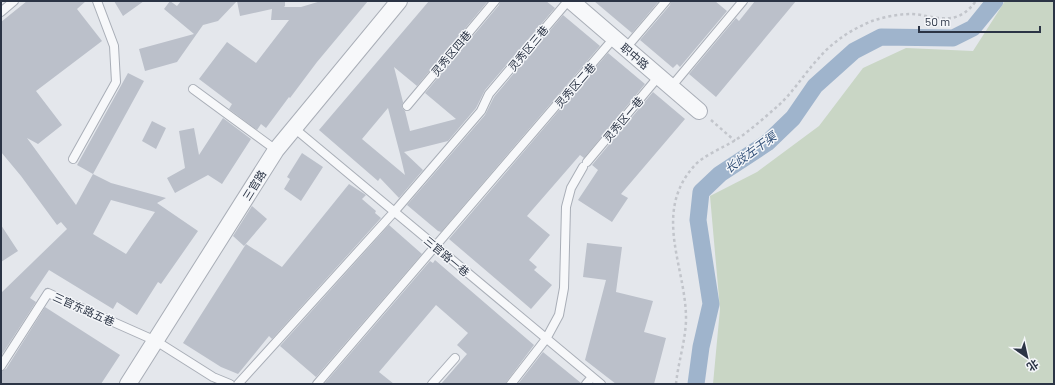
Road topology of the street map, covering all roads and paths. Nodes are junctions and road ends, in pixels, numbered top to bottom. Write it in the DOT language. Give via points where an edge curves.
graph roads {
  1 [pos="14,1"];
  2 [pos="97,1"];
  3 [pos="399,1"];
  4 [pos="495,1"];
  5 [pos="569,1"];
  6 [pos="666,1"];
  7 [pos="743,1"];
  8 [pos="976,1"];
  9 [pos="1,12"];
  10 [pos="620,43"];
  11 [pos="659,76"];
  12 [pos="671,87"];
  13 [pos="193,89"];
  14 [pos="407,106"];
  15 [pos="699,111"];
  16 [pos="294,128"];
  17 [pos="735,141"];
  18 [pos="276,150"];
  19 [pos="73,159"];
  20 [pos="394,212"];
  21 [pos="436,247"];
  22 [pos="546,339"];
  23 [pos="156,341"];
  24 [pos="455,358"];
  25 [pos="1,366"];
  26 [pos="592,376"];
  27 [pos="128,384"];
  28 [pos="230,384"];
  29 [pos="238,384"];
  30 [pos="317,384"];
  31 [pos="432,384"];
  32 [pos="511,384"];
  33 [pos="586,384"];
  34 [pos="601,384"];
  35 [pos="676,384"];
  1 -- 9 [label="lane"];
  2 -- 19 [label="lane" via="114,46 116,82"];
  3 -- 16 [label="street, 三官路"];
  4 -- 14 [label="lane, 灵秀区四巷"];
  5 -- 10 [label="street, 职中路"];
  5 -- 20 [label="lane, 灵秀区三巷" via="489,94 481,111"];
  6 -- 10 [label="lane, 灵秀区二巷"];
  7 -- 12 [label="lane"];
  8 -- 17 [label="path" via="970,9 959,16 945,20 905,14 872,21 853,30 818,58 779,105"];
  10 -- 11 [label="street, 职中路"];
  10 -- 21 [label="lane, 灵秀区二巷" via="535,131"];
  11 -- 12 [label="street, 职中路"];
  11 -- 22 [label="lane, 灵秀区一巷" via="585,165 571,188 566,207 564,288 559,315"];
  12 -- 15 [label="street, 职中路"];
  13 -- 18 [label="lane"];
  15 -- 17 [label="path"];
  16 -- 18 [label="street, 三官路"];
  16 -- 20 [label="lane, 三官路一巷"];
  17 -- 35 [label="path" via="696,163 682,184 674,208 674,247 686,322"];
  18 -- 23 [label="street, 三官路"];
  20 -- 21 [label="lane, 三官路一巷"];
  20 -- 29 [label="lane, 灵秀区三巷"];
  21 -- 22 [label="lane, 三官路一巷"];
  21 -- 30 [label="lane, 灵秀区二巷"];
  22 -- 26 [label="lane, 三官路一巷"];
  22 -- 32 [label="lane, 灵秀区一巷"];
  23 -- 25 [label="lane, 三官东路五巷" via="48,293"];
  23 -- 27 [label="street, 三官路"];
  23 -- 28 [label="lane" via="213,377"];
  24 -- 31 [label="lane"];
  26 -- 33 [label="lane"];
  26 -- 34 [label="lane, 三官路一巷"];
}
